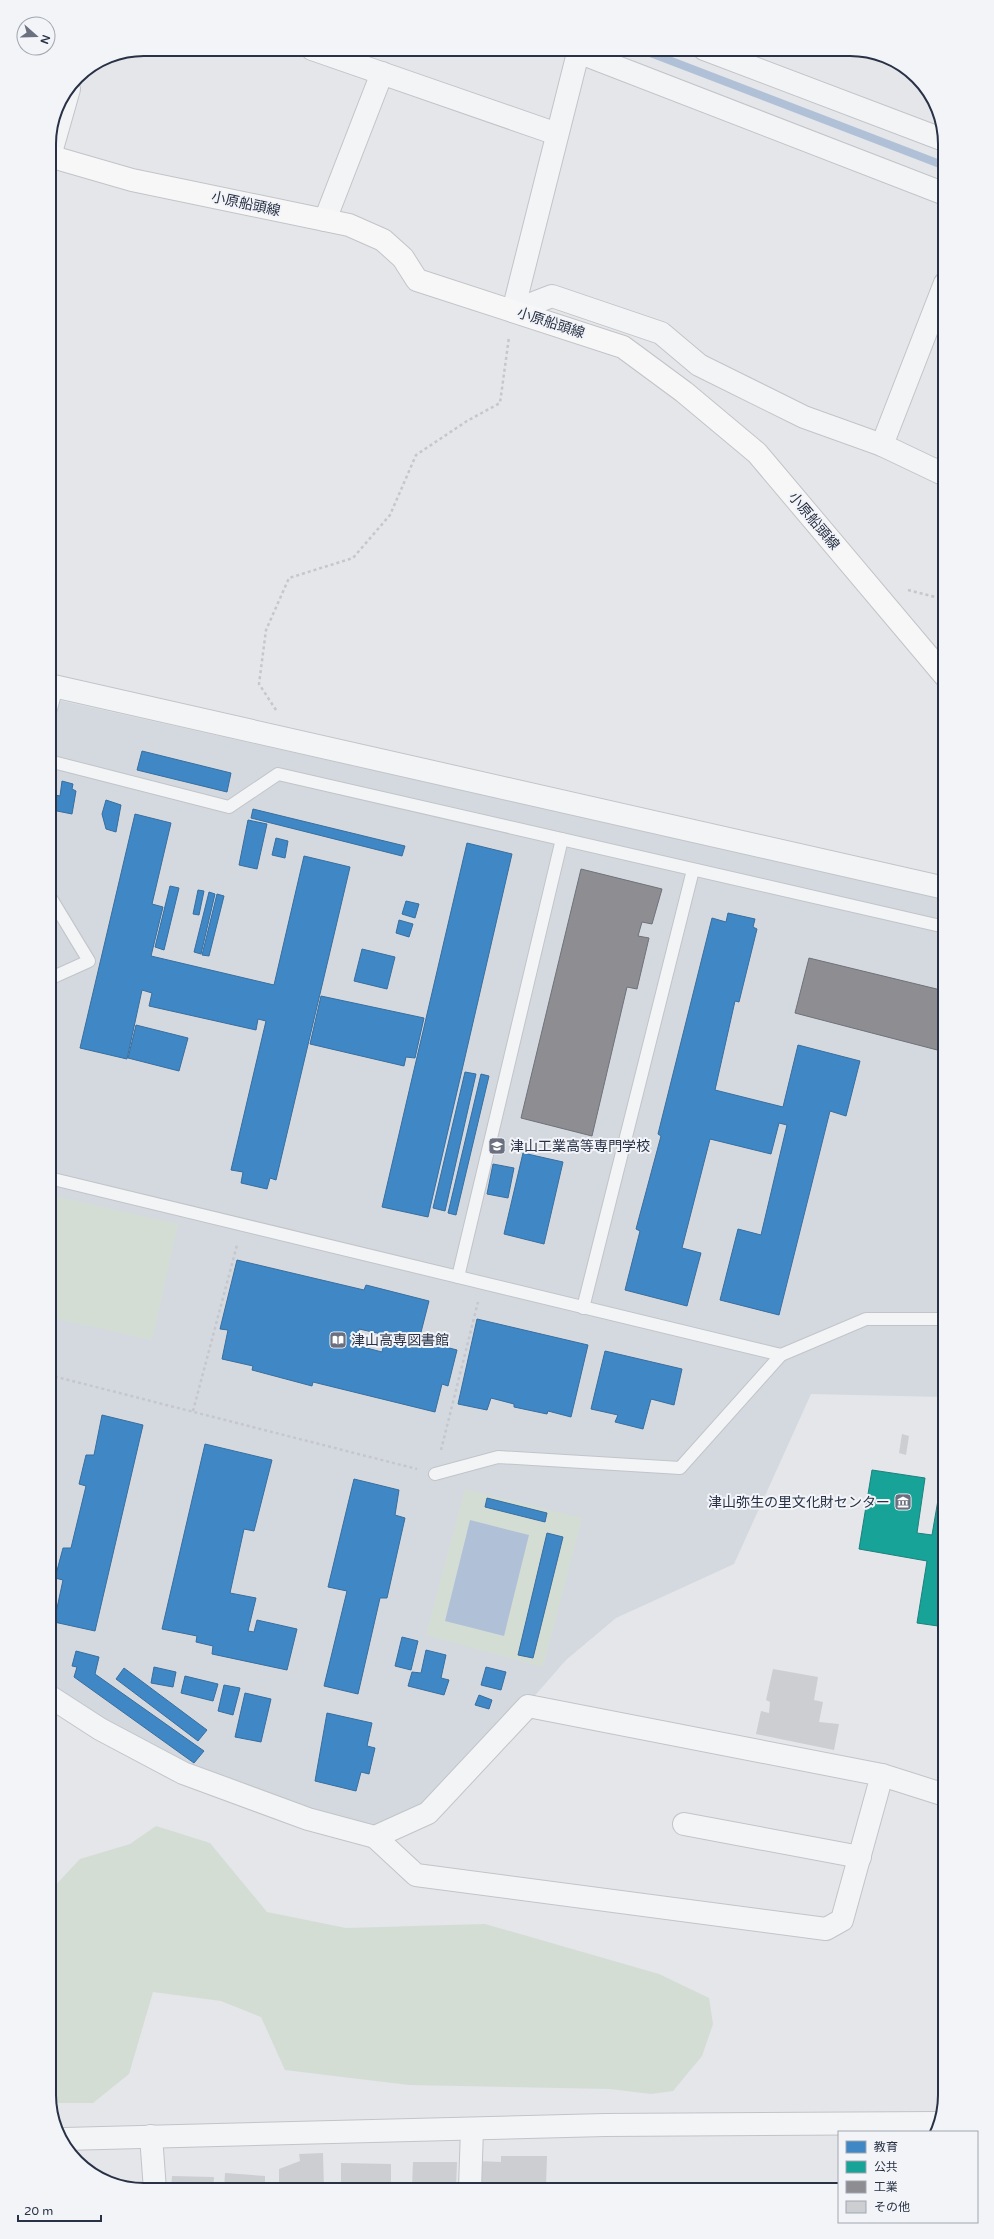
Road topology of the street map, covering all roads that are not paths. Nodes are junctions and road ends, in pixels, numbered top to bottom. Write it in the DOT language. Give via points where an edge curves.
graph roads {
  1 [pos="332,56"];
  2 [pos="577,56"];
  3 [pos="591,56"];
  4 [pos="722,56"];
  5 [pos="382,74"];
  6 [pos="557,134"];
  7 [pos="938,138"];
  8 [pos="56,158"];
  9 [pos="938,191"];
  10 [pos="325,220"];
  11 [pos="938,301"];
  12 [pos="513,311"];
  13 [pos="882,445"];
  14 [pos="938,472"];
  15 [pos="938,668"];
  16 [pos="56,687"];
  17 [pos="56,763"];
  18 [pos="562,839"];
  19 [pos="693,870"];
  20 [pos="938,886"];
  21 [pos="56,907"];
  22 [pos="938,925"];
  23 [pos="56,976"];
  24 [pos="56,1180"];
  25 [pos="458,1277"];
  26 [pos="583,1308"];
  27 [pos="938,1319"];
  28 [pos="781,1355"];
  29 [pos="435,1474"];
  30 [pos="56,1701"];
  31 [pos="882,1775"];
  32 [pos="938,1793"];
  33 [pos="684,1824"];
  34 [pos="375,1837"];
  35 [pos="860,1857"];
  36 [pos="933,2123"];
  37 [pos="472,2130"];
  38 [pos="151,2136"];
  39 [pos="68,2139"];
  40 [pos="154,2183"];
  41 [pos="470,2183"];
  1 -- 5 [label="street"];
  2 -- 6 [label="street"];
  3 -- 9 [label="street"];
  4 -- 7 [label="street"];
  5 -- 6 [label="street"];
  5 -- 10 [label="street"];
  6 -- 12 [label="street"];
  8 -- 10 [label="main road, 小原船頭線" via="132,180"];
  10 -- 12 [label="main road, 小原船頭線" via="349,225 383,240 403,258 418,280"];
  11 -- 13 [label="street"];
  12 -- 13 [label="street" via="552,296 661,333 699,365 804,417"];
  12 -- 15 [label="main road, 小原船頭線" via="623,347 684,392 758,453"];
  13 -- 14 [label="street"];
  16 -- 20 [label="street"];
  17 -- 18 [label="lane" via="229,807 278,774"];
  18 -- 19 [label="lane"];
  18 -- 25 [label="lane"];
  19 -- 22 [label="lane"];
  19 -- 26 [label="lane"];
  21 -- 23 [label="lane" via="88,961"];
  24 -- 25 [label="lane"];
  25 -- 26 [label="lane"];
  26 -- 28 [label="lane"];
  27 -- 28 [label="lane" via="866,1319"];
  28 -- 29 [label="lane" via="680,1468 498,1457"];
  30 -- 34 [label="street" via="100,1729 183,1773 308,1819"];
  31 -- 32 [label="street"];
  31 -- 34 [label="street" via="528,1706 428,1813"];
  31 -- 35 [label="street"];
  33 -- 35 [label="street"];
  34 -- 35 [label="street" via="416,1875 826,1929 842,1920"];
  36 -- 37 [label="street" via="605,2125"];
  37 -- 38 [label="street"];
  37 -- 41 [label="street"];
  38 -- 39 [label="street"];
  38 -- 40 [label="street"];
}
